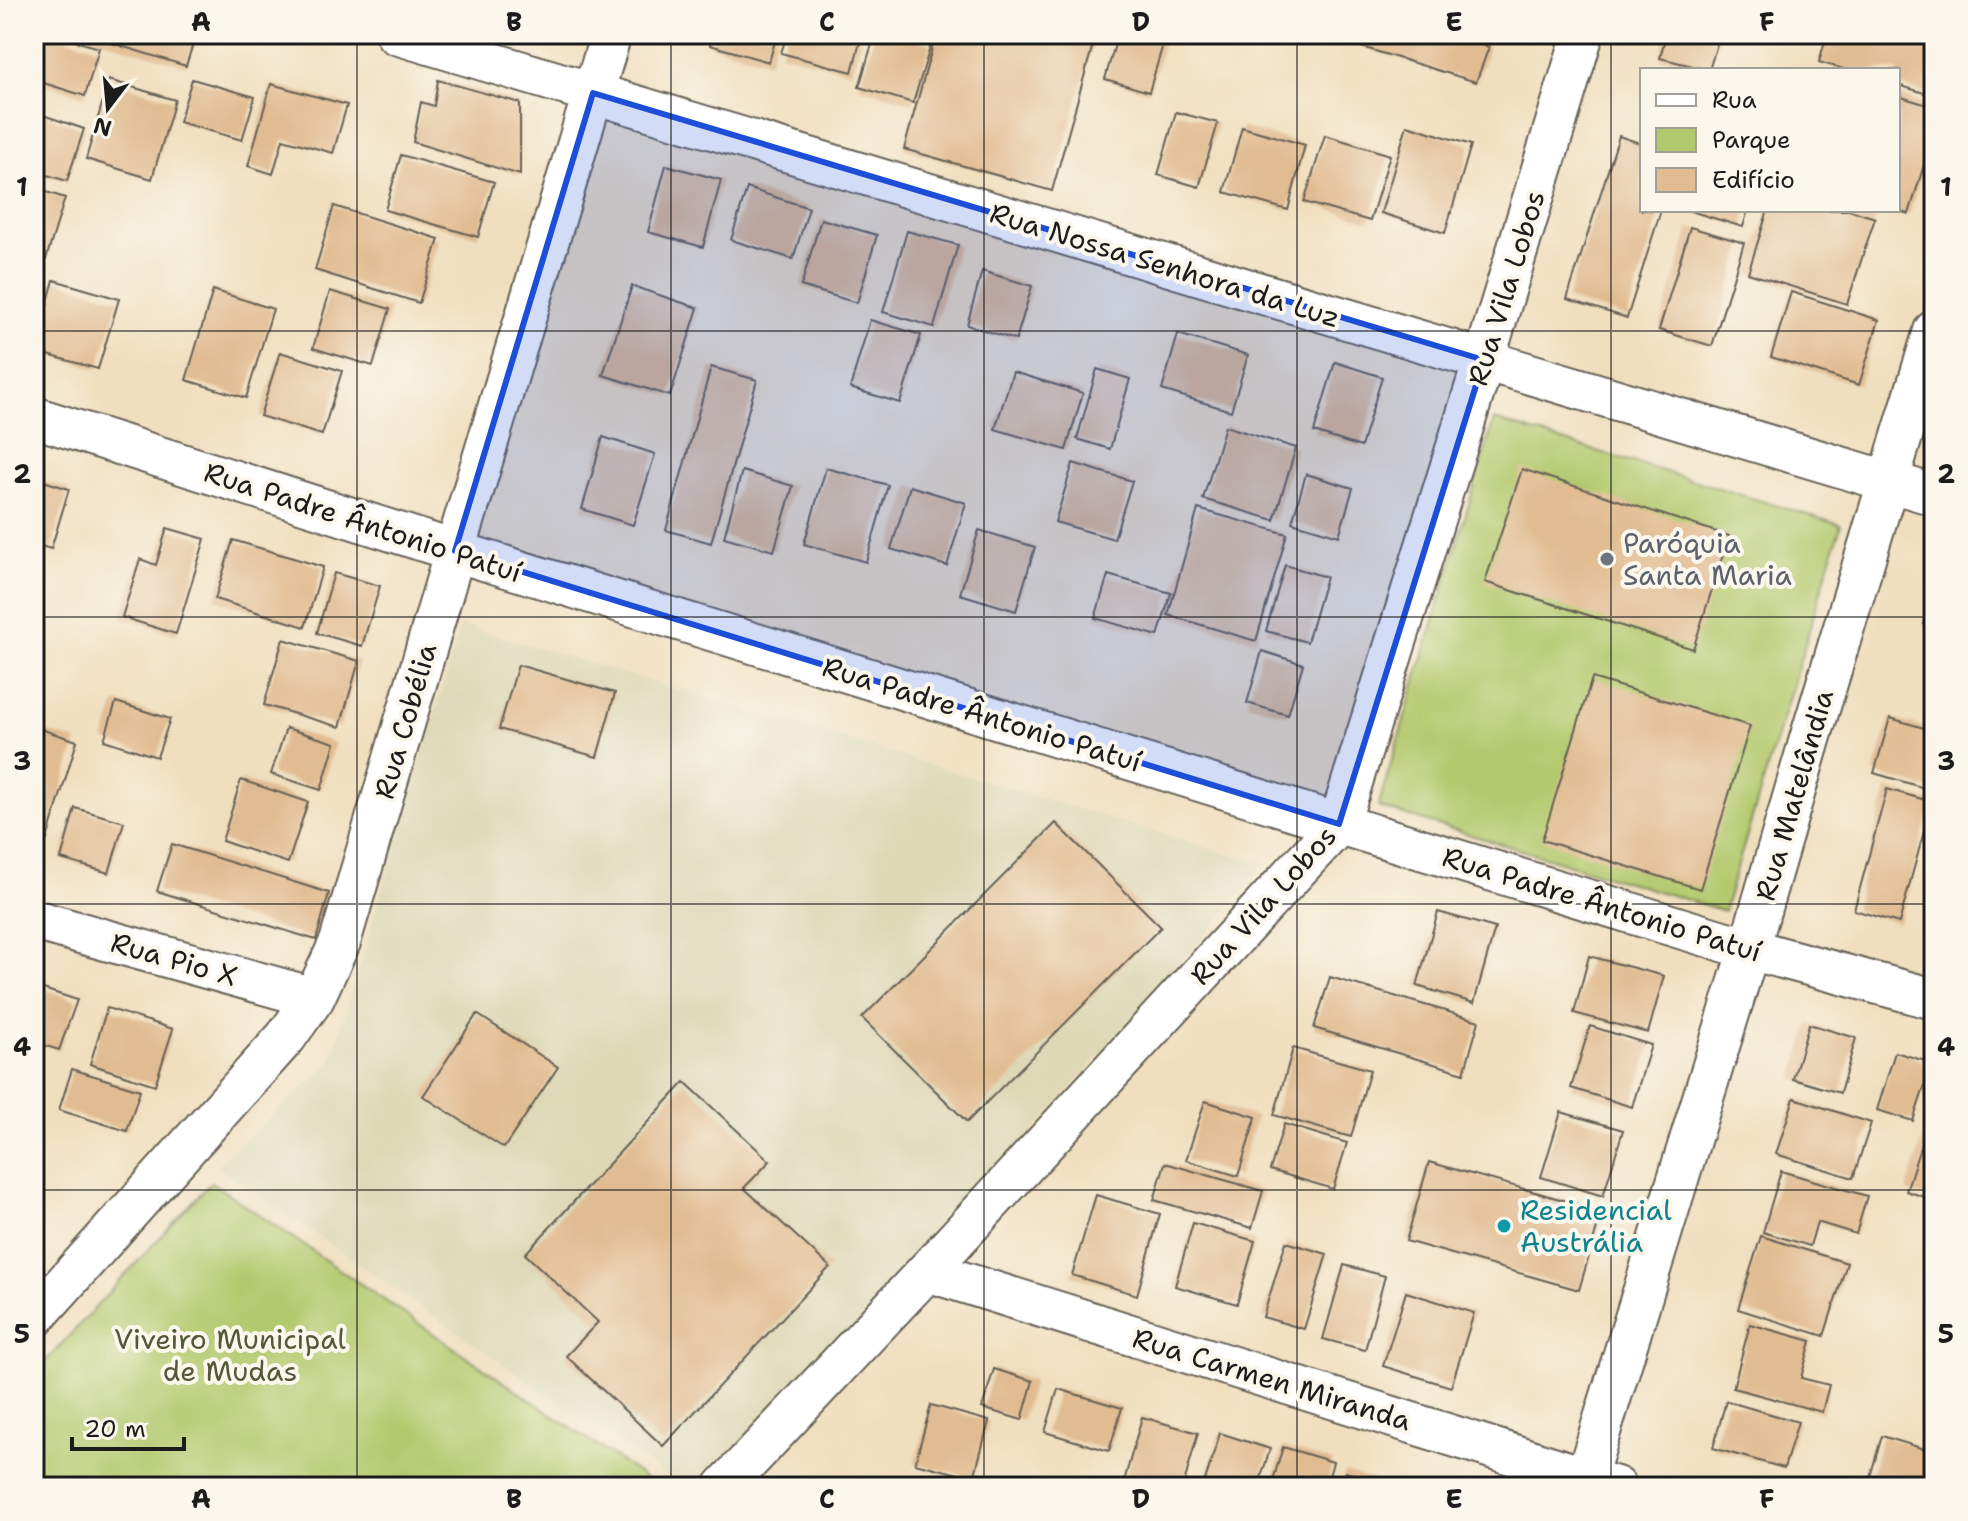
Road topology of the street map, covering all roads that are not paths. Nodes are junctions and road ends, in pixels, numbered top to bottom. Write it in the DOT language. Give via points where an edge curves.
graph roads {
  1 [pos="396,34"];
  2 [pos="611,34"];
  3 [pos="1583,34"];
  4 [pos="593,93"];
  5 [pos="1934,331"];
  6 [pos="1484,360"];
  7 [pos="34,417"];
  8 [pos="1888,481"];
  9 [pos="1934,495"];
  10 [pos="455,551"];
  11 [pos="1339,824"];
  12 [pos="34,920"];
  13 [pos="1749,949"];
  14 [pos="314,998"];
  15 [pos="1934,999"];
  16 [pos="927,1271"];
  17 [pos="34,1318"];
  18 [pos="1595,1484"];
  19 [pos="724,1487"];
  1 -- 4 [label="street, Rua Nossa Senhora da Luz"];
  2 -- 4 [label="street, Rua Cobélia"];
  3 -- 6 [label="street, Rua Vila Lobos"];
  4 -- 6 [label="street, Rua Nossa Senhora da Luz"];
  4 -- 10 [label="street, Rua Cobélia"];
  5 -- 8 [label="street, Rua Matelândia"];
  6 -- 8 [label="street, Rua Nossa Senhora da Luz"];
  6 -- 11 [label="street, Rua Vila Lobos"];
  7 -- 10 [label="street, Rua Padre Ântonio Patuí"];
  8 -- 9 [label="street, Rua Nossa Senhora da Luz"];
  8 -- 13 [label="street, Rua Matelândia"];
  10 -- 11 [label="street, Rua Padre Ântonio Patuí"];
  10 -- 14 [label="street, Rua Cobélia" via="340,942"];
  11 -- 13 [label="street, Rua Padre Ântonio Patuí"];
  11 -- 16 [label="street, Rua Vila Lobos"];
  12 -- 14 [label="street, Rua Pio X"];
  13 -- 15 [label="street, Rua Padre Ântonio Patuí"];
  13 -- 18 [label="street, Rua Matelândia"];
  14 -- 17 [label="street, Rua Cobélia" via="286,1037"];
  16 -- 18 [label="street, Rua Carmen Miranda"];
  16 -- 19 [label="street, Rua Vila Lobos"];
}
